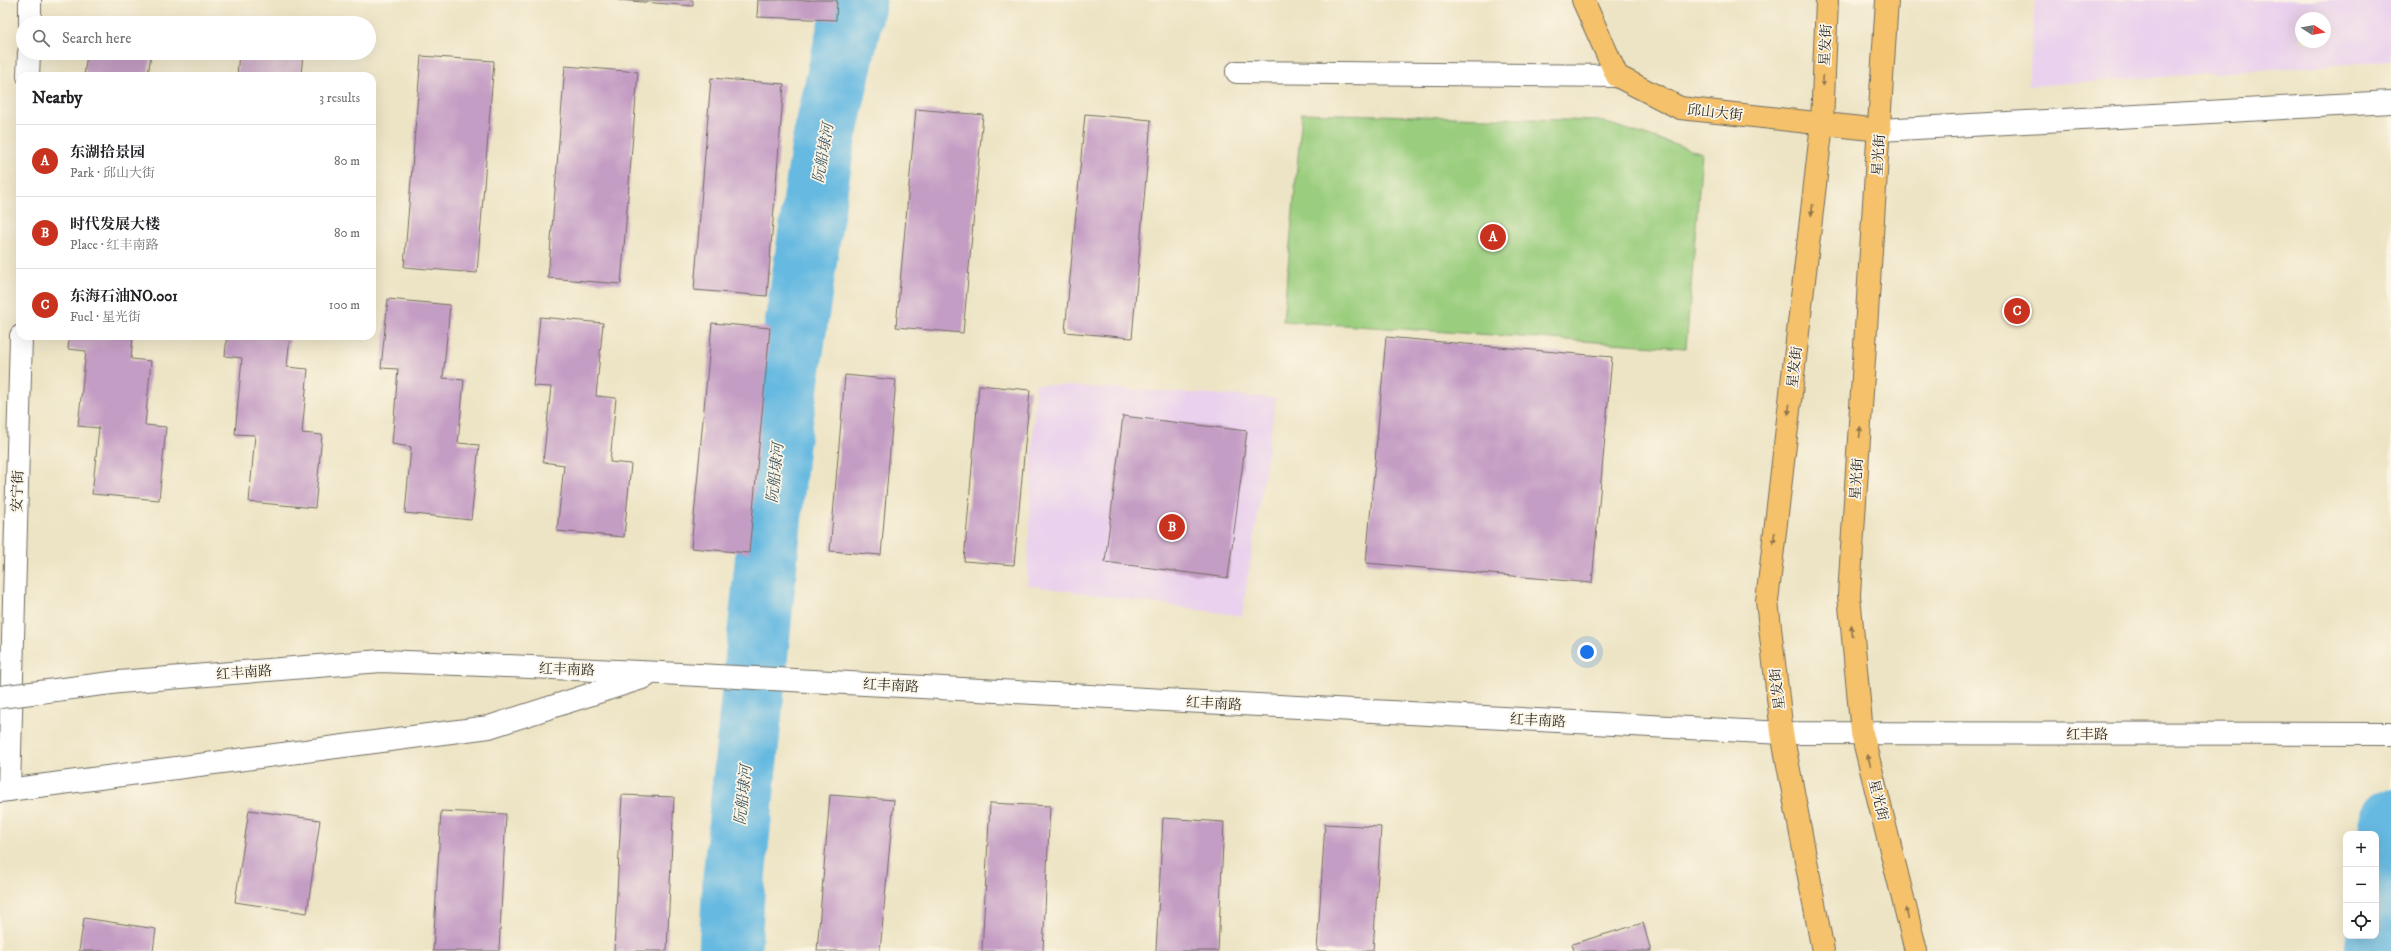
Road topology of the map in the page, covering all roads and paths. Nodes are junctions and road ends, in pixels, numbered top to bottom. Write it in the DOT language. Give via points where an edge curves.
graph roads {
  1 [pos="30,0"];
  2 [pos="1583,0"];
  3 [pos="1828,0"];
  4 [pos="1887,0"];
  5 [pos="30,16"];
  6 [pos="29,60"];
  7 [pos="28,72"];
  8 [pos="1237,72"];
  9 [pos="1617,76"];
  10 [pos="2391,102"];
  11 [pos="1822,124"];
  12 [pos="1880,130"];
  13 [pos="22,340"];
  14 [pos="6,663"];
  15 [pos="660,673"];
  16 [pos="0,697"];
  17 [pos="1782,733"];
  18 [pos="1862,733"];
  19 [pos="2391,734"];
  20 [pos="5,791"];
  21 [pos="1823,951"];
  22 [pos="1916,951"];
  1 -- 5 [label="street"];
  2 -- 9 [label="main road"];
  3 -- 11 [label="main road, 星发街, one-way"];
  4 -- 12 [label="main road, 星光街"];
  6 -- 7 [label="street"];
  8 -- 9 [label="street"];
  9 -- 11 [label="main road, 邱山大街" via="1680,108"];
  10 -- 12 [label="street"];
  11 -- 12 [label="main road, 邱山大街"];
  11 -- 17 [label="main road, 星发街, one-way" via="1767,601"];
  18 -- 12 [label="main road, 星光街, one-way" via="1849,594"];
  13 -- 14 [label="street, 安宁街"];
  14 -- 20 [label="street, 安宁街"];
  15 -- 16 [label="street, 红丰南路, bridge" via="381,661 119,682"];
  15 -- 17 [label="street, 红丰南路"];
  15 -- 20 [label="street" via="489,727"];
  17 -- 18 [label="street, 红丰路"];
  17 -- 21 [label="main road"];
  18 -- 19 [label="street, 红丰路"];
  22 -- 18 [label="main road, 星光街, one-way"];
}
